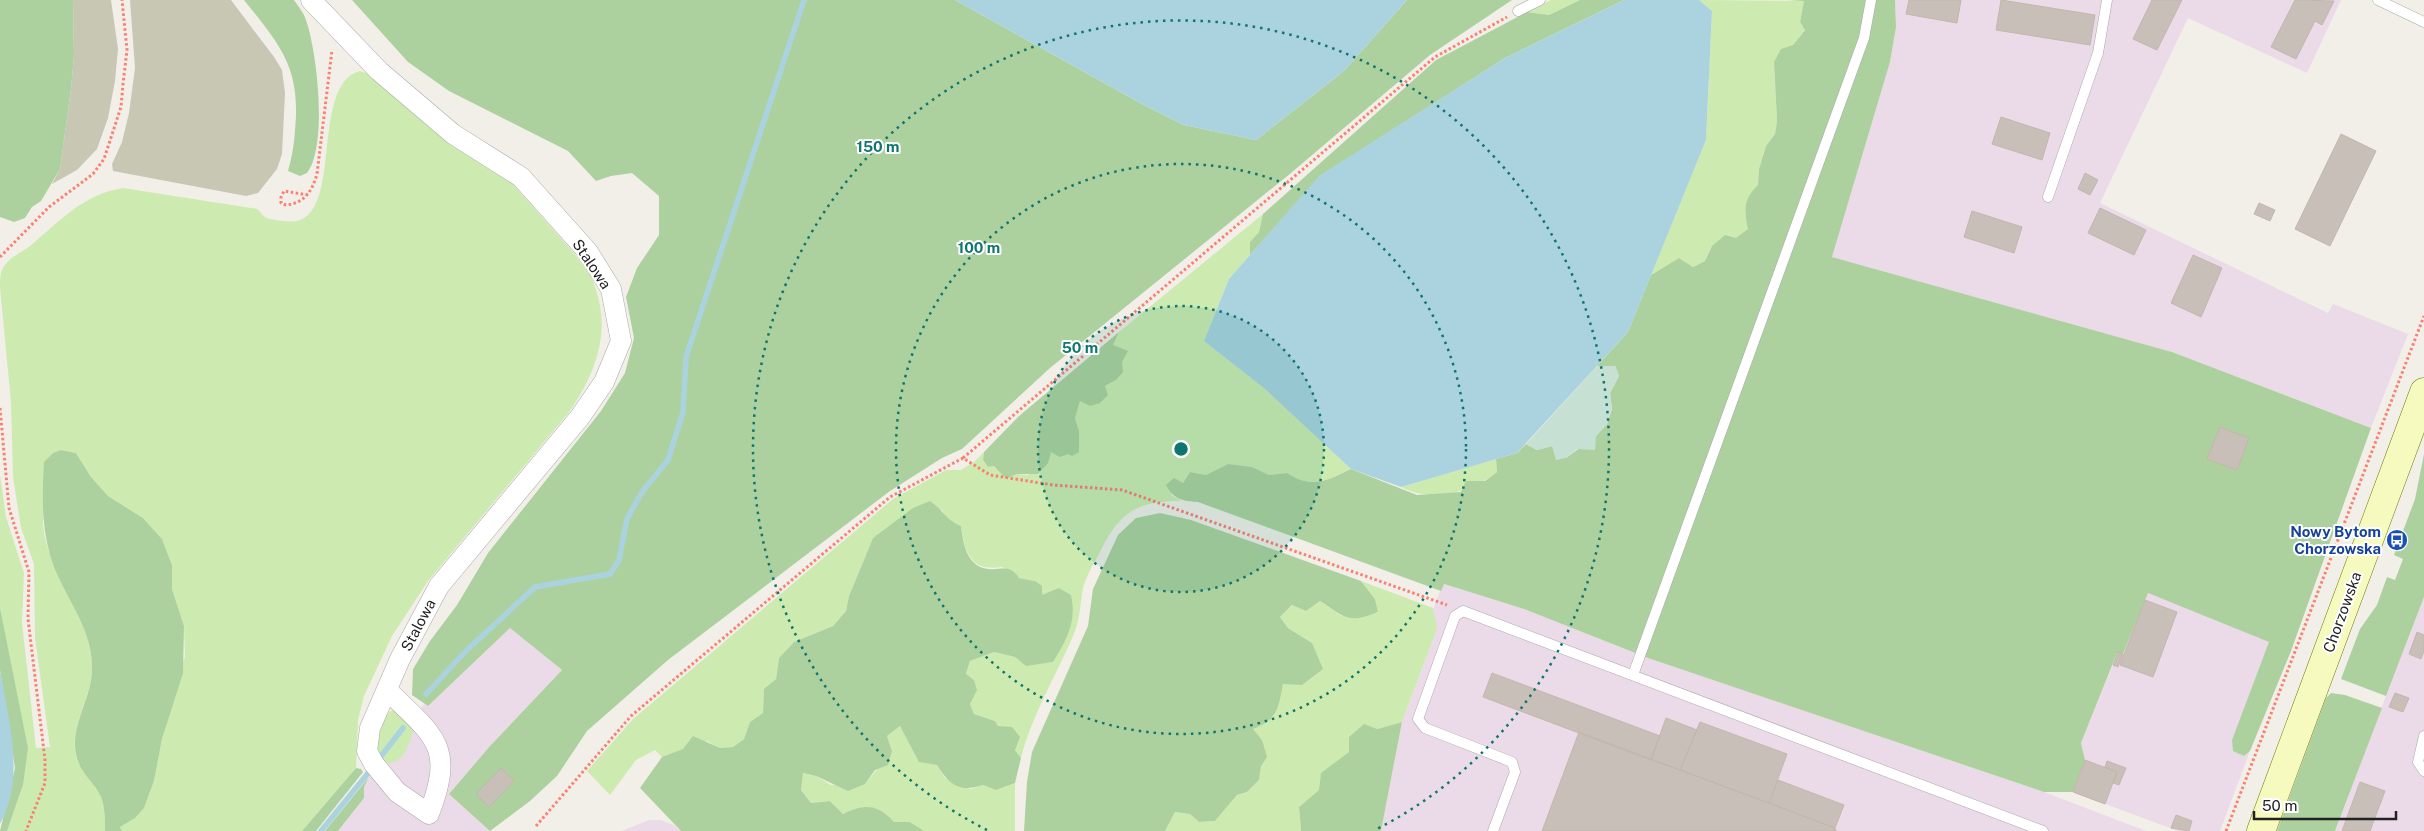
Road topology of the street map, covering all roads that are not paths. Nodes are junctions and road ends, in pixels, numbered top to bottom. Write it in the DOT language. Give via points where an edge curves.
graph roads {
  1 [pos="311,0"];
  2 [pos="1540,0"];
  3 [pos="1871,0"];
  4 [pos="2107,0"];
  5 [pos="2378,0"];
  6 [pos="1518,11"];
  7 [pos="2424,22"];
  8 [pos="2048,197"];
  9 [pos="2422,402"];
  10 [pos="1632,675"];
  11 [pos="388,691"];
  12 [pos="2424,736"];
  13 [pos="2424,771"];
  14 [pos="1493,831"];
  15 [pos="2043,831"];
  16 [pos="2261,831"];
  1 -- 11 [label="street, Stalowa" via="379,71 453,134 521,177 588,252 611,289 621,341 604,382 580,417 439,586 400,659"];
  2 -- 6 [label="lane"];
  3 -- 10 [label="lane" via="1864,38"];
  4 -- 8 [label="lane" via="2098,54"];
  5 -- 7 [label="lane"];
  9 -- 16 [label="street, Chorzowska"];
  10 -- 14 [label="lane" via="1463,611 1455,616 1418,719 1425,728 1512,762 1515,772"];
  10 -- 15 [label="lane"];
  11 -- 11 [label="street, Stalowa" via="370,728 368,751 374,764 397,792 429,814 438,789 441,759 431,734"];
  12 -- 13 [label="lane" via="2418,762"];
}
